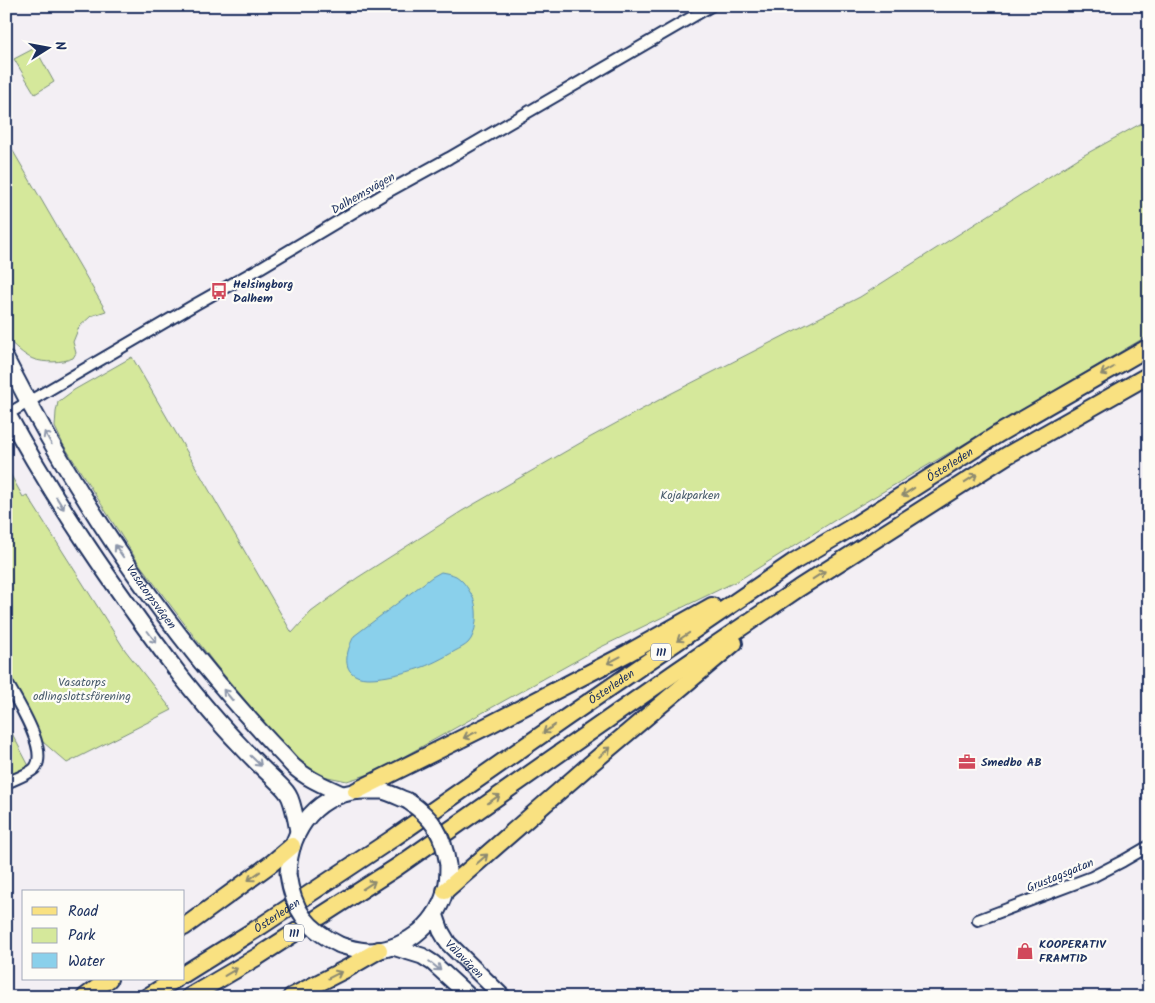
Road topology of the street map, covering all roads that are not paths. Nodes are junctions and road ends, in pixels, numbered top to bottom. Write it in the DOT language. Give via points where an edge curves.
graph roads {
  1 [pos="711,6"];
  2 [pos="1149,347"];
  3 [pos="6,359"];
  4 [pos="1149,375"];
  5 [pos="29,402"];
  6 [pos="7,413"];
  7 [pos="795,561"];
  8 [pos="799,588"];
  9 [pos="6,681"];
  10 [pos="6,783"];
  11 [pos="349,793"];
  12 [pos="295,838"];
  13 [pos="1149,846"];
  14 [pos="445,891"];
  15 [pos="435,914"];
  16 [pos="978,920"];
  17 [pos="185,926"];
  18 [pos="386,948"];
  19 [pos="185,973"];
  20 [pos="108,980"];
  21 [pos="174,980"];
  22 [pos="85,997"];
  23 [pos="148,997"];
  24 [pos="189,997"];
  25 [pos="292,997"];
  26 [pos="470,997"];
  27 [pos="503,997"];
  1 -- 5 [label="street, Dalhemsvägen"];
  2 -- 7 [label="main road, Österleden / 111, one-way" via="998,434"];
  3 -- 5 [label="main road, Vasatorpsvägen"];
  8 -- 4 [label="main road, Österleden / 111, one-way" via="1006,456"];
  5 -- 6 [label="street, Dalhemsvägen"];
  11 -- 5 [label="main road, Vasatorpsvägen, one-way" via="312,780 294,767 258,730 183,640 115,545"];
  6 -- 12 [label="main road, Vasatorpsvägen, one-way" via="34,462 103,570 181,676 238,744 290,797"];
  7 -- 11 [label="main road, one-way" via="491,724"];
  7 -- 19 [label="main road, Österleden / 111, one-way" via="392,839"];
  14 -- 8 [label="main road, one-way"];
  24 -- 8 [label="main road, Österleden / 111, one-way" via="397,867"];
  9 -- 10 [label="street" via="34,733 39,752 33,770"];
  11 -- 12 [label="main road" via="329,800 317,809 306,819"];
  11 -- 14 [label="main road, bridge" via="382,791 421,810 436,828 445,849 448,865"];
  12 -- 17 [label="main road, one-way" via="272,863"];
  12 -- 18 [label="main road, bridge" via="288,860 288,874 295,904 303,917 326,939 340,946 366,951"];
  13 -- 16 [label="street, Grustagsgatan" via="1092,877"];
  14 -- 15 [label="main road"];
  15 -- 18 [label="main road" via="417,934"];
  15 -- 27 [label="main road, Välavägen" via="448,943"];
  25 -- 18 [label="main road, one-way"];
  18 -- 26 [label="main road, Välavägen, one-way" via="422,956"];
  20 -- 22 [label="main road"];
  21 -- 23 [label="main road"];
}
